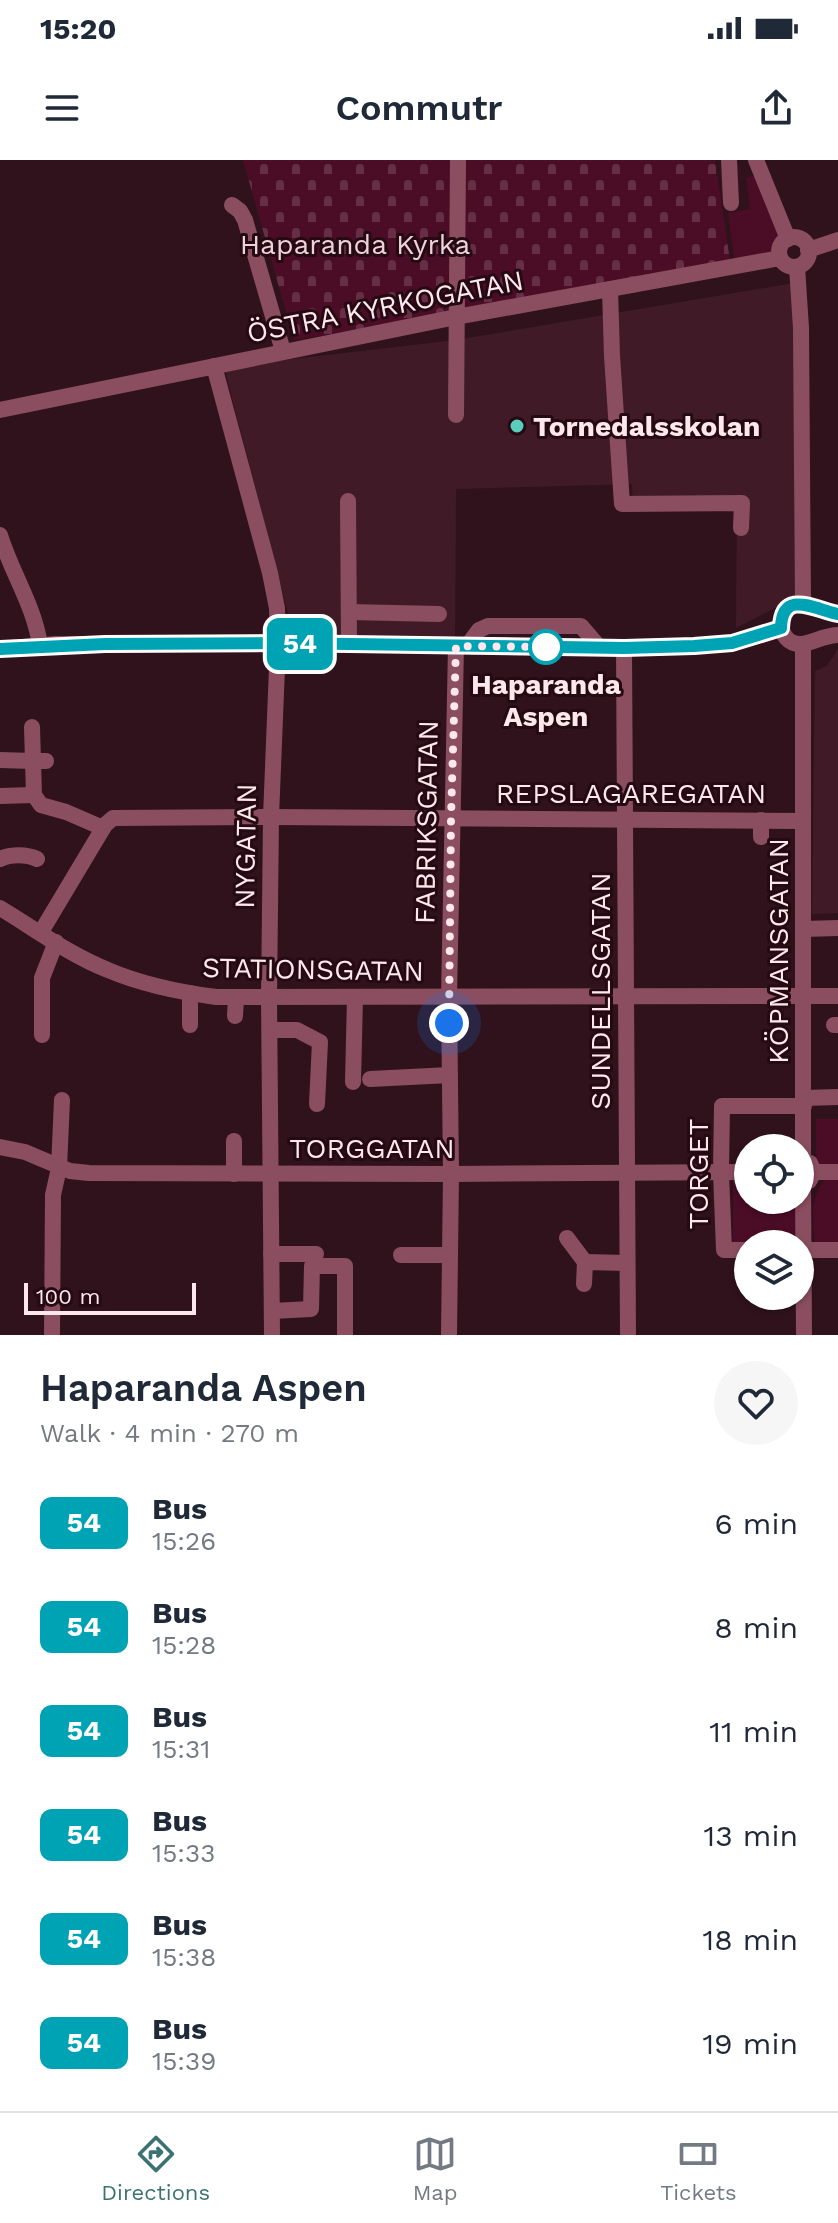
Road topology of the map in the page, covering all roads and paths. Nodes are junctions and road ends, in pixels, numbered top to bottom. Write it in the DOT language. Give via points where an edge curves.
graph roads {
  1 [pos="458,160"];
  2 [pos="729,160"];
  3 [pos="756,160"];
  4 [pos="731,203"];
  5 [pos="232,205"];
  6 [pos="788,239"];
  7 [pos="838,240"];
  8 [pos="808,250"];
  9 [pos="780,258"];
  10 [pos="797,267"];
  11 [pos="610,289"];
  12 [pos="456,317"];
  13 [pos="283,351"];
  14 [pos="214,366"];
  15 [pos="0,410"];
  16 [pos="456,415"];
  17 [pos="348,501"];
  18 [pos="741,528"];
  19 [pos="0,535"];
  20 [pos="808,606"];
  21 [pos="349,612"];
  22 [pos="439,614"];
  23 [pos="838,614"];
  24 [pos="781,628"];
  25 [pos="838,635"];
  26 [pos="809,642"];
  27 [pos="278,643"];
  28 [pos="349,644"];
  29 [pos="40,645"];
  30 [pos="462,646"];
  31 [pos="624,648"];
  32 [pos="0,649"];
  33 [pos="32,727"];
  34 [pos="0,760"];
  35 [pos="39,761"];
  36 [pos="34,795"];
  37 [pos="0,796"];
  38 [pos="271,817"];
  39 [pos="451,818"];
  40 [pos="625,819"];
  41 [pos="803,821"];
  42 [pos="103,828"];
  43 [pos="0,859"];
  44 [pos="37,859"];
  45 [pos="0,908"];
  46 [pos="838,928"];
  47 [pos="804,929"];
  48 [pos="41,932"];
  49 [pos="56,942"];
  50 [pos="190,993"];
  51 [pos="625,995"];
  52 [pos="804,996"];
  53 [pos="838,996"];
  54 [pos="236,997"];
  55 [pos="355,997"];
  56 [pos="449,997"];
  57 [pos="269,998"];
  58 [pos="235,1016"];
  59 [pos="190,1025"];
  60 [pos="270,1030"];
  61 [pos="42,1035"];
  62 [pos="450,1075"];
  63 [pos="370,1079"];
  64 [pos="353,1082"];
  65 [pos="838,1097"];
  66 [pos="62,1100"];
  67 [pos="804,1102"];
  68 [pos="317,1104"];
  69 [pos="804,1134"];
  70 [pos="234,1141"];
  71 [pos="0,1147"];
  72 [pos="59,1168"];
  73 [pos="626,1172"];
  74 [pos="721,1172"];
  75 [pos="734,1172"];
  76 [pos="814,1172"];
  77 [pos="838,1172"];
  78 [pos="234,1174"];
  79 [pos="271,1174"];
  80 [pos="451,1174"];
  81 [pos="567,1238"];
  82 [pos="734,1250"];
  83 [pos="814,1250"];
  84 [pos="838,1250"];
  85 [pos="271,1254"];
  86 [pos="316,1254"];
  87 [pos="401,1255"];
  88 [pos="450,1255"];
  89 [pos="585,1262"];
  90 [pos="627,1263"];
  91 [pos="584,1284"];
  92 [pos="803,1310"];
  93 [pos="272,1311"];
  94 [pos="52,1335"];
  95 [pos="272,1335"];
  96 [pos="345,1335"];
  97 [pos="449,1335"];
  98 [pos="628,1335"];
  99 [pos="804,1335"];
  1 -- 12 [label="street"];
  2 -- 4 [label="street"];
  3 -- 6 [label="street"];
  5 -- 13 [label="street" via="245,220"];
  6 -- 8 [label="street" via="802,240"];
  6 -- 9 [label="street"];
  7 -- 8 [label="street"];
  8 -- 10 [label="street"];
  9 -- 10 [label="street"];
  9 -- 11 [label="street, ÖSTRA KYRKOGATAN"];
  10 -- 20 [label="street"];
  11 -- 12 [label="street, ÖSTRA KYRKOGATAN"];
  11 -- 18 [label="street" via="622,504 742,503"];
  12 -- 13 [label="street, ÖSTRA KYRKOGATAN"];
  12 -- 16 [label="street"];
  13 -- 14 [label="street, ÖSTRA KYRKOGATAN"];
  14 -- 15 [label="street, ÖSTRA KYRKOGATAN"];
  14 -- 27 [label="street, NYGATAN" via="270,573"];
  17 -- 21 [label="street"];
  19 -- 29 [label="street" via="31,606"];
  20 -- 23 [label="street"];
  20 -- 24 [label="street" via="787,609"];
  20 -- 26 [label="street" via="821,623"];
  21 -- 22 [label="street"];
  21 -- 28 [label="street"];
  24 -- 26 [label="street" via="788,640"];
  24 -- 31 [label="street" via="723,644"];
  25 -- 26 [label="street"];
  26 -- 41 [label="street, KÖPMANSGATAN"];
  27 -- 28 [label="street"];
  27 -- 29 [label="street"];
  27 -- 38 [label="street, NYGATAN"];
  28 -- 30 [label="street"];
  29 -- 32 [label="street"];
  30 -- 31 [label="street"];
  30 -- 39 [label="street, FABRIKSGATAN"];
  31 -- 40 [label="street, SUNDELLSGATAN"];
  33 -- 35 [label="street"];
  34 -- 35 [label="street"];
  35 -- 36 [label="street"];
  36 -- 37 [label="street"];
  36 -- 42 [label="street" via="41,805"];
  38 -- 39 [label="street, REPSLAGAREGATAN"];
  38 -- 42 [label="street, REPSLAGAREGATAN" via="123,817"];
  38 -- 57 [label="street, NYGATAN"];
  39 -- 40 [label="street, REPSLAGAREGATAN"];
  39 -- 56 [label="street, FABRIKSGATAN"];
  40 -- 41 [label="street, REPSLAGAREGATAN" via="761,829"];
  40 -- 51 [label="street, SUNDELLSGATAN"];
  41 -- 47 [label="street, KÖPMANSGATAN"];
  42 -- 48 [label="street"];
  43 -- 44 [label="street"];
  45 -- 48 [label="street, STATIONSGATAN"];
  46 -- 47 [label="street"];
  47 -- 52 [label="street, KÖPMANSGATAN"];
  48 -- 49 [label="street, STATIONSGATAN"];
  49 -- 50 [label="street, STATIONSGATAN" via="107,970"];
  49 -- 61 [label="street" via="42,978"];
  50 -- 54 [label="street, STATIONSGATAN"];
  50 -- 59 [label="street"];
  51 -- 52 [label="street, STATIONSGATAN"];
  51 -- 56 [label="street, STATIONSGATAN"];
  51 -- 73 [label="street, SUNDELLSGATAN"];
  52 -- 53 [label="street, STATIONSGATAN"];
  52 -- 67 [label="street, KÖPMANSGATAN"];
  54 -- 57 [label="street, STATIONSGATAN"];
  54 -- 58 [label="street"];
  55 -- 56 [label="street, STATIONSGATAN"];
  55 -- 57 [label="street, STATIONSGATAN"];
  55 -- 64 [label="street"];
  56 -- 62 [label="street, FABRIKSGATAN"];
  57 -- 60 [label="street, NYGATAN"];
  60 -- 68 [label="street" via="297,1030 320,1042"];
  60 -- 79 [label="street, NYGATAN"];
  62 -- 63 [label="street"];
  62 -- 80 [label="street, FABRIKSGATAN"];
  65 -- 67 [label="street, TORGET"];
  66 -- 72 [label="street"];
  67 -- 69 [label="street, KÖPMANSGATAN"];
  67 -- 74 [label="street, TORGET" via="722,1106"];
  70 -- 78 [label="street"];
  71 -- 72 [label="street, TORGGATAN" via="32,1154"];
  72 -- 78 [label="street, TORGGATAN"];
  72 -- 94 [label="street" via="53,1195"];
  73 -- 74 [label="street, TORGGATAN"];
  73 -- 80 [label="street, TORGGATAN"];
  73 -- 90 [label="street, SUNDELLSGATAN"];
  74 -- 75 [label="street, TORGGATAN"];
  74 -- 82 [label="street, TORGET" via="724,1250"];
  76 -- 77 [label="street"];
  78 -- 79 [label="street, TORGGATAN"];
  79 -- 80 [label="street, TORGGATAN"];
  79 -- 85 [label="street, NYGATAN"];
  80 -- 88 [label="street, FABRIKSGATAN"];
  81 -- 89 [label="street"];
  83 -- 84 [label="street"];
  85 -- 86 [label="street"];
  85 -- 93 [label="street, NYGATAN"];
  87 -- 88 [label="street"];
  88 -- 97 [label="street, FABRIKSGATAN"];
  89 -- 90 [label="street"];
  89 -- 91 [label="street"];
  90 -- 98 [label="street, SUNDELLSGATAN"];
  92 -- 99 [label="street, KÖPMANSGATAN"];
  93 -- 95 [label="street, NYGATAN"];
  93 -- 96 [label="street" via="311,1309 312,1266 345,1266"];
}
